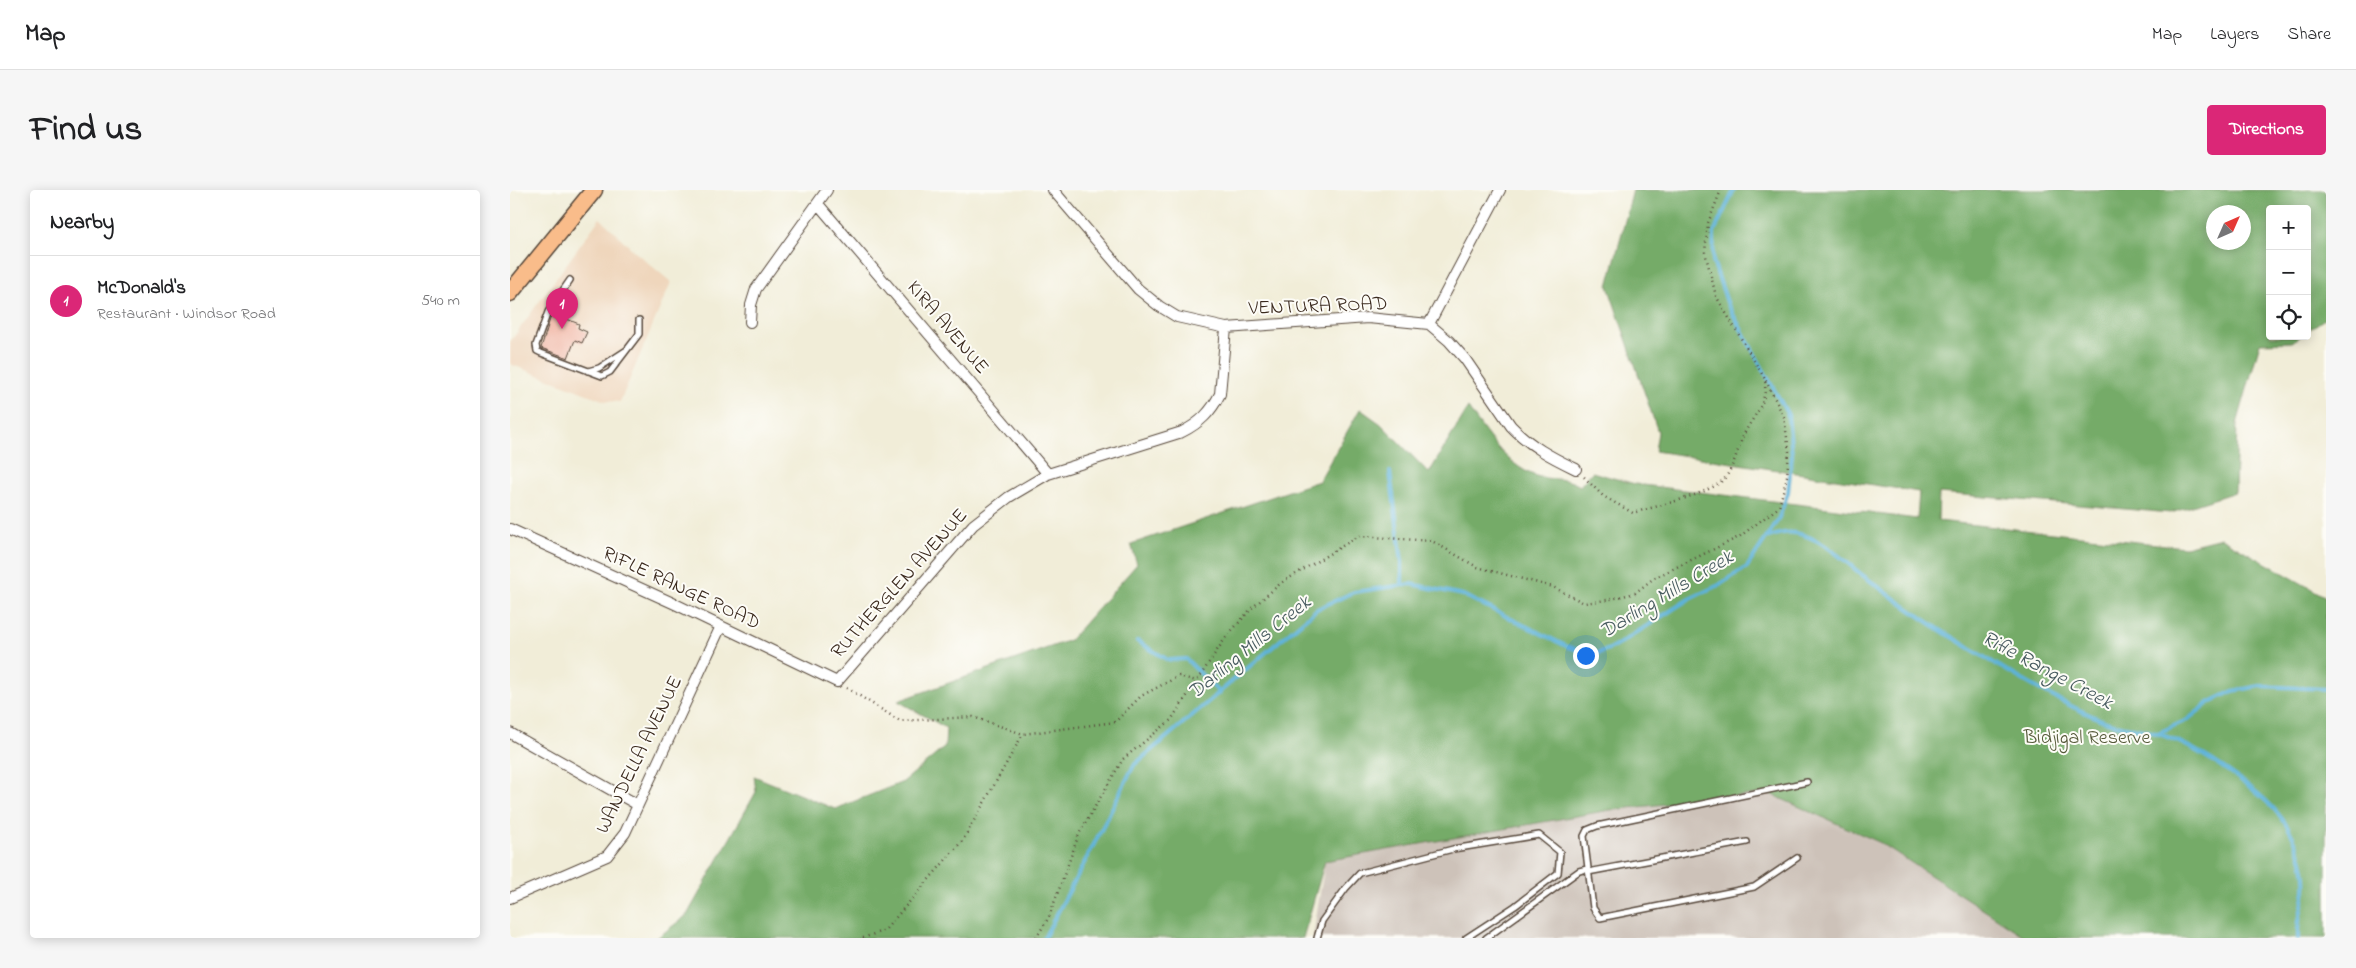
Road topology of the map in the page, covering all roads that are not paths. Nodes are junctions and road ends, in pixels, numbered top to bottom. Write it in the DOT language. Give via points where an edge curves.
graph roads {
  1 [pos="594,190"];
  2 [pos="828,190"];
  3 [pos="1054,190"];
  4 [pos="1500,190"];
  5 [pos="818,204"];
  6 [pos="570,280"];
  7 [pos="510,293"];
  8 [pos="639,320"];
  9 [pos="750,322"];
  10 [pos="1429,324"];
  11 [pos="1226,328"];
  12 [pos="629,348"];
  13 [pos="588,371"];
  14 [pos="1576,469"];
  15 [pos="1048,474"];
  16 [pos="510,529"];
  17 [pos="721,626"];
  18 [pos="837,682"];
  19 [pos="510,733"];
  20 [pos="1807,782"];
  21 [pos="638,805"];
  22 [pos="1747,842"];
  23 [pos="1797,858"];
  24 [pos="1588,870"];
  25 [pos="510,898"];
  26 [pos="1317,938"];
  27 [pos="1466,938"];
  28 [pos="1486,938"];
  1 -- 7 [label="main road"];
  2 -- 5 [label="street"];
  3 -- 11 [label="street, VENTURA ROAD" via="1149,299 1176,317"];
  4 -- 10 [label="street"];
  5 -- 9 [label="street" via="756,289"];
  5 -- 15 [label="street, KIRA AVENUE"];
  6 -- 13 [label="lane" via="548,312 536,345 541,353"];
  8 -- 12 [label="lane" via="639,334"];
  10 -- 11 [label="street, VENTURA ROAD" via="1368,318"];
  10 -- 14 [label="street" via="1465,359 1520,436 1539,451"];
  11 -- 15 [label="street, RUTHERGLEN AVENUE" via="1220,394 1201,421 1182,432"];
  12 -- 13 [label="lane" via="599,368"];
  12 -- 13 [label="lane" via="610,372 602,376"];
  15 -- 18 [label="street, RUTHERGLEN AVENUE" via="1008,497 973,525"];
  16 -- 17 [label="street, RIFLE RANGE ROAD"];
  17 -- 18 [label="street, RIFLE RANGE ROAD"];
  17 -- 21 [label="street, WANDELLA AVENUE"];
  19 -- 21 [label="street"];
  20 -- 24 [label="lane" via="1593,827 1584,836"];
  21 -- 25 [label="street, WANDELLA AVENUE" via="625,833 607,856"];
  22 -- 24 [label="lane"];
  23 -- 24 [label="lane" via="1754,887 1600,918 1593,908"];
  24 -- 28 [label="lane" via="1579,871"];
  26 -- 27 [label="lane" via="1322,921 1360,873 1453,849 1539,836 1560,852 1558,873"];
}
